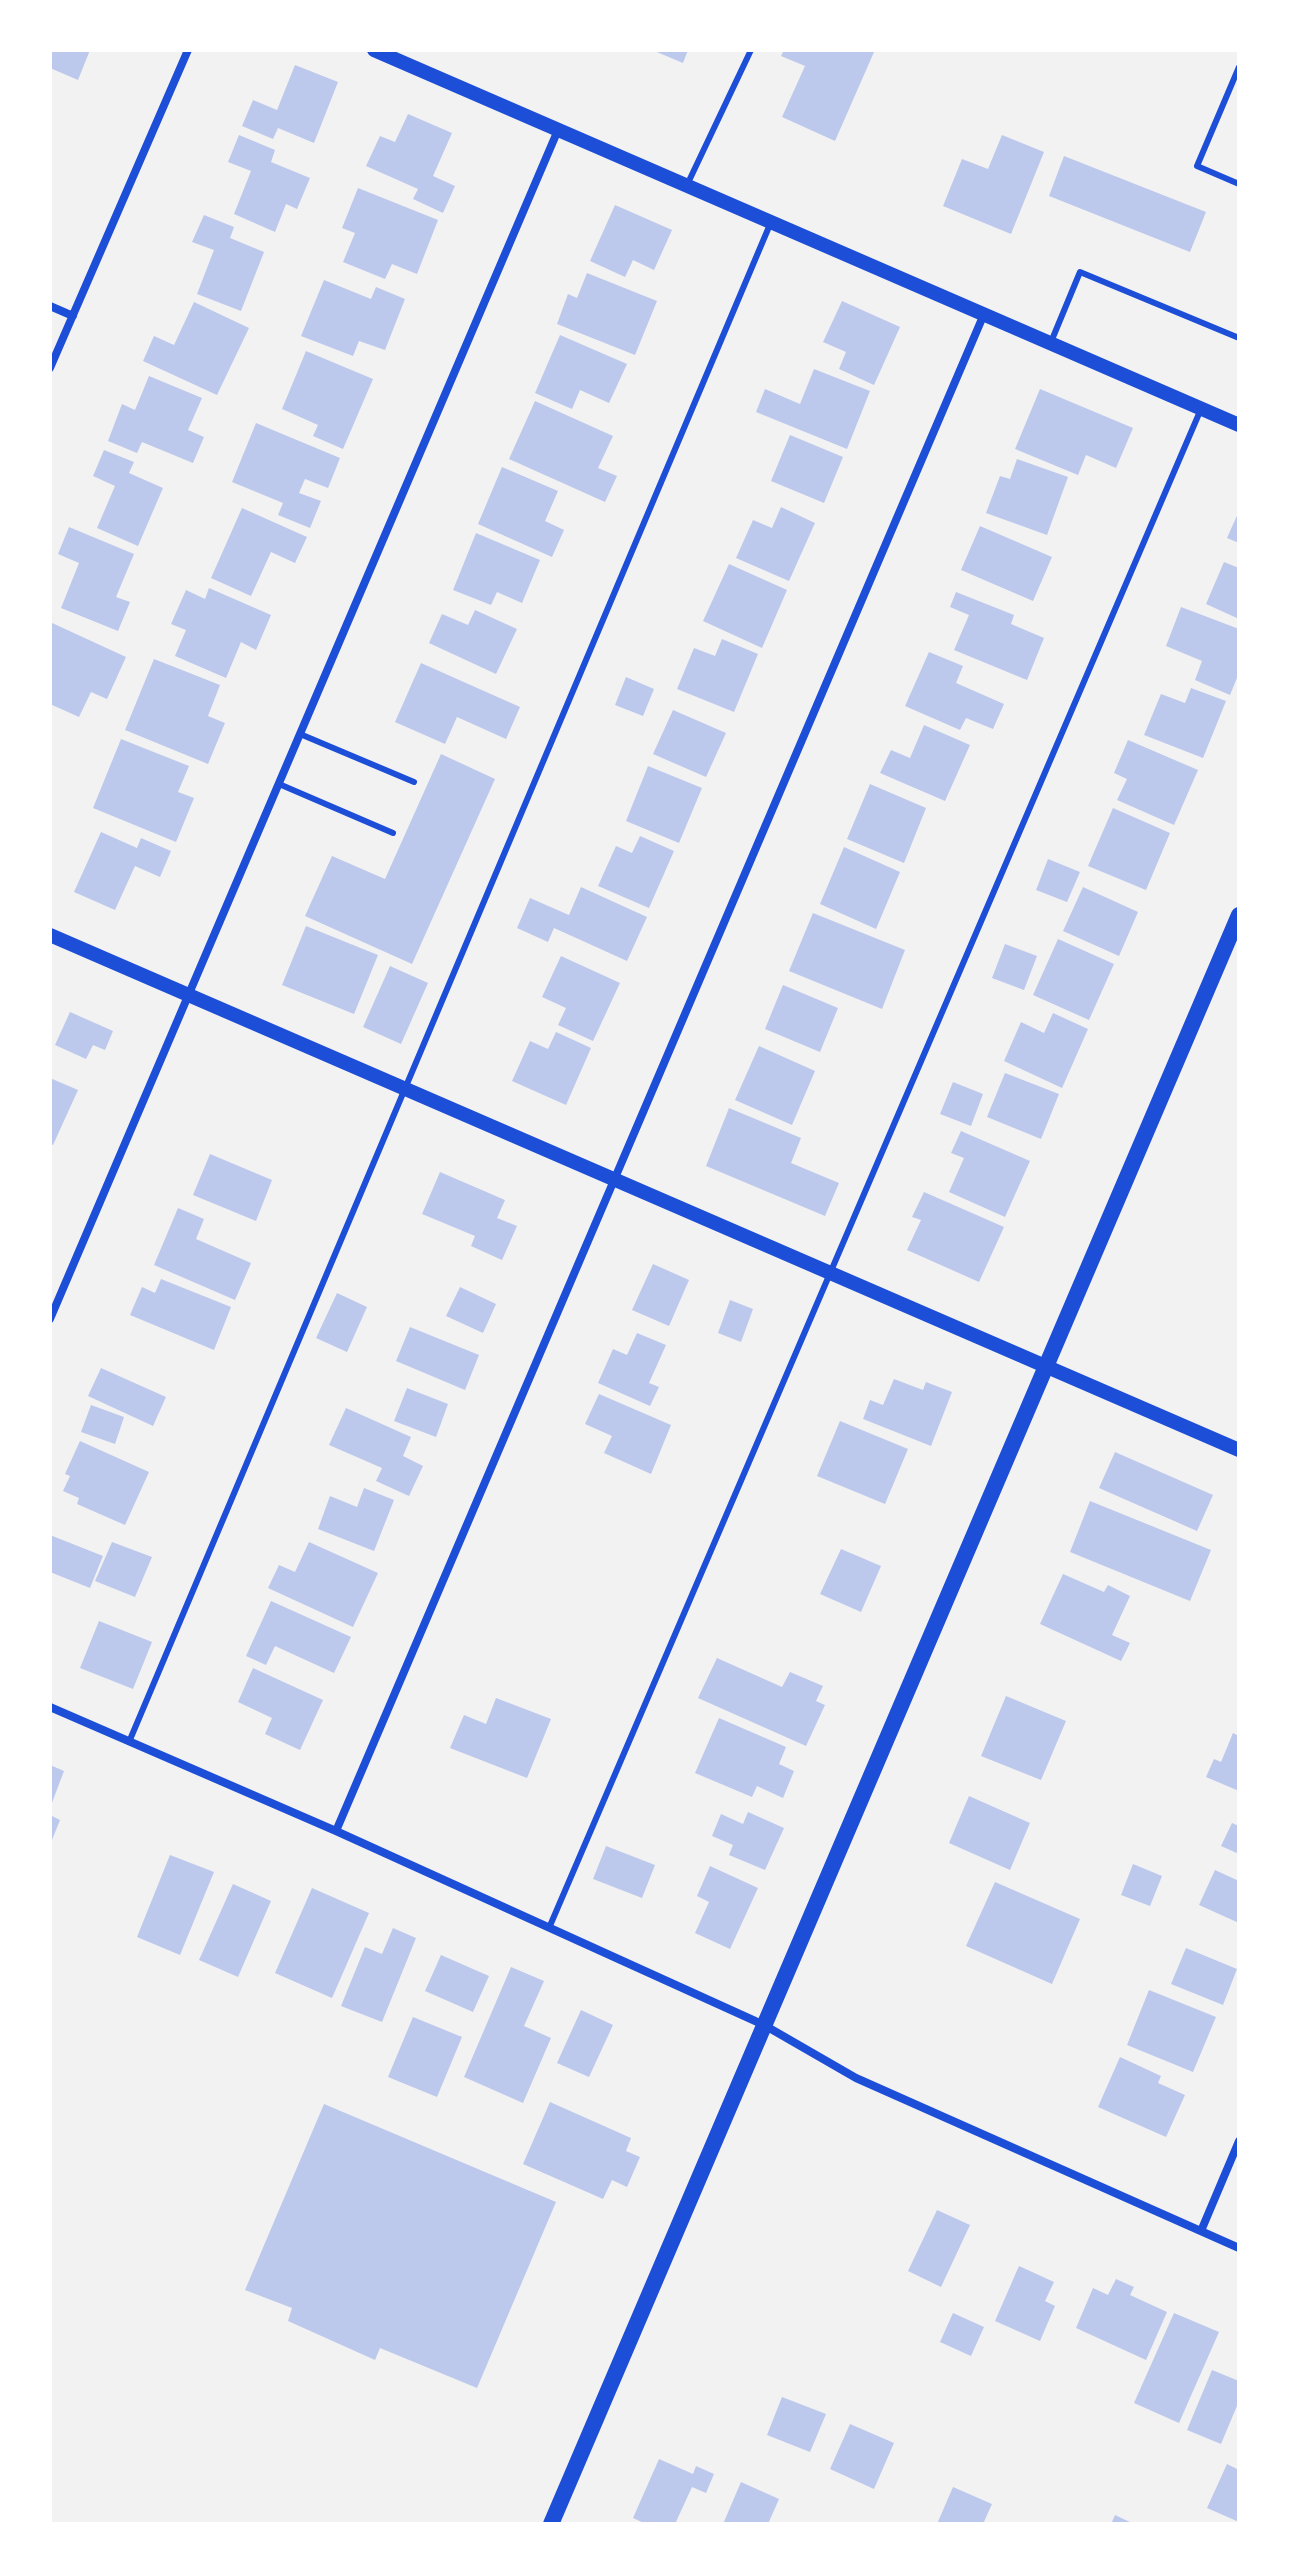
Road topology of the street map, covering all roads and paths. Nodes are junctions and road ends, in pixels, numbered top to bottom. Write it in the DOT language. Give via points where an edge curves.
graph roads {
  1 [pos="188,50"];
  2 [pos="374,50"];
  3 [pos="751,50"];
  4 [pos="1239,67"];
  5 [pos="558,130"];
  6 [pos="1239,184"];
  7 [pos="687,185"];
  8 [pos="771,222"];
  9 [pos="50,306"];
  10 [pos="984,314"];
  11 [pos="73,316"];
  12 [pos="1239,338"];
  13 [pos="1051,343"];
  14 [pos="50,368"];
  15 [pos="1201,409"];
  16 [pos="1239,425"];
  17 [pos="300,734"];
  18 [pos="414,782"];
  19 [pos="279,784"];
  20 [pos="393,833"];
  21 [pos="1239,915"];
  22 [pos="50,935"];
  23 [pos="1235,936"];
  24 [pos="189,995"];
  25 [pos="405,1089"];
  26 [pos="614,1179"];
  27 [pos="830,1273"];
  28 [pos="50,1319"];
  29 [pos="1046,1366"];
  30 [pos="1239,1450"];
  31 [pos="50,1707"];
  32 [pos="129,1742"];
  33 [pos="336,1831"];
  34 [pos="549,1928"];
  35 [pos="764,2025"];
  36 [pos="1239,2141"];
  37 [pos="1201,2231"];
  38 [pos="1239,2248"];
  39 [pos="551,2524"];
  1 -- 11 [label="street"];
  2 -- 5 [label="street"];
  3 -- 7 [label="lane"];
  4 -- 6 [label="lane" via="1197,166"];
  5 -- 7 [label="street"];
  5 -- 17 [label="street"];
  7 -- 8 [label="street"];
  8 -- 10 [label="street"];
  8 -- 25 [label="lane"];
  9 -- 11 [label="street"];
  10 -- 13 [label="street"];
  10 -- 26 [label="street"];
  11 -- 14 [label="street"];
  12 -- 13 [label="lane" via="1080,272"];
  13 -- 15 [label="street"];
  15 -- 16 [label="street"];
  15 -- 27 [label="lane"];
  17 -- 18 [label="lane"];
  17 -- 19 [label="street"];
  19 -- 20 [label="lane"];
  19 -- 24 [label="street"];
  21 -- 23 [label="main road"];
  22 -- 24 [label="street"];
  23 -- 29 [label="main road"];
  24 -- 25 [label="street"];
  24 -- 28 [label="street"];
  25 -- 26 [label="street"];
  25 -- 32 [label="lane"];
  26 -- 27 [label="street"];
  26 -- 33 [label="street"];
  27 -- 29 [label="street"];
  27 -- 34 [label="lane"];
  29 -- 30 [label="street"];
  29 -- 35 [label="main road"];
  31 -- 32 [label="street"];
  32 -- 33 [label="street"];
  33 -- 34 [label="street"];
  34 -- 35 [label="street"];
  35 -- 37 [label="street" via="856,2078"];
  35 -- 39 [label="main road"];
  36 -- 37 [label="street"];
  37 -- 38 [label="street"];
}
